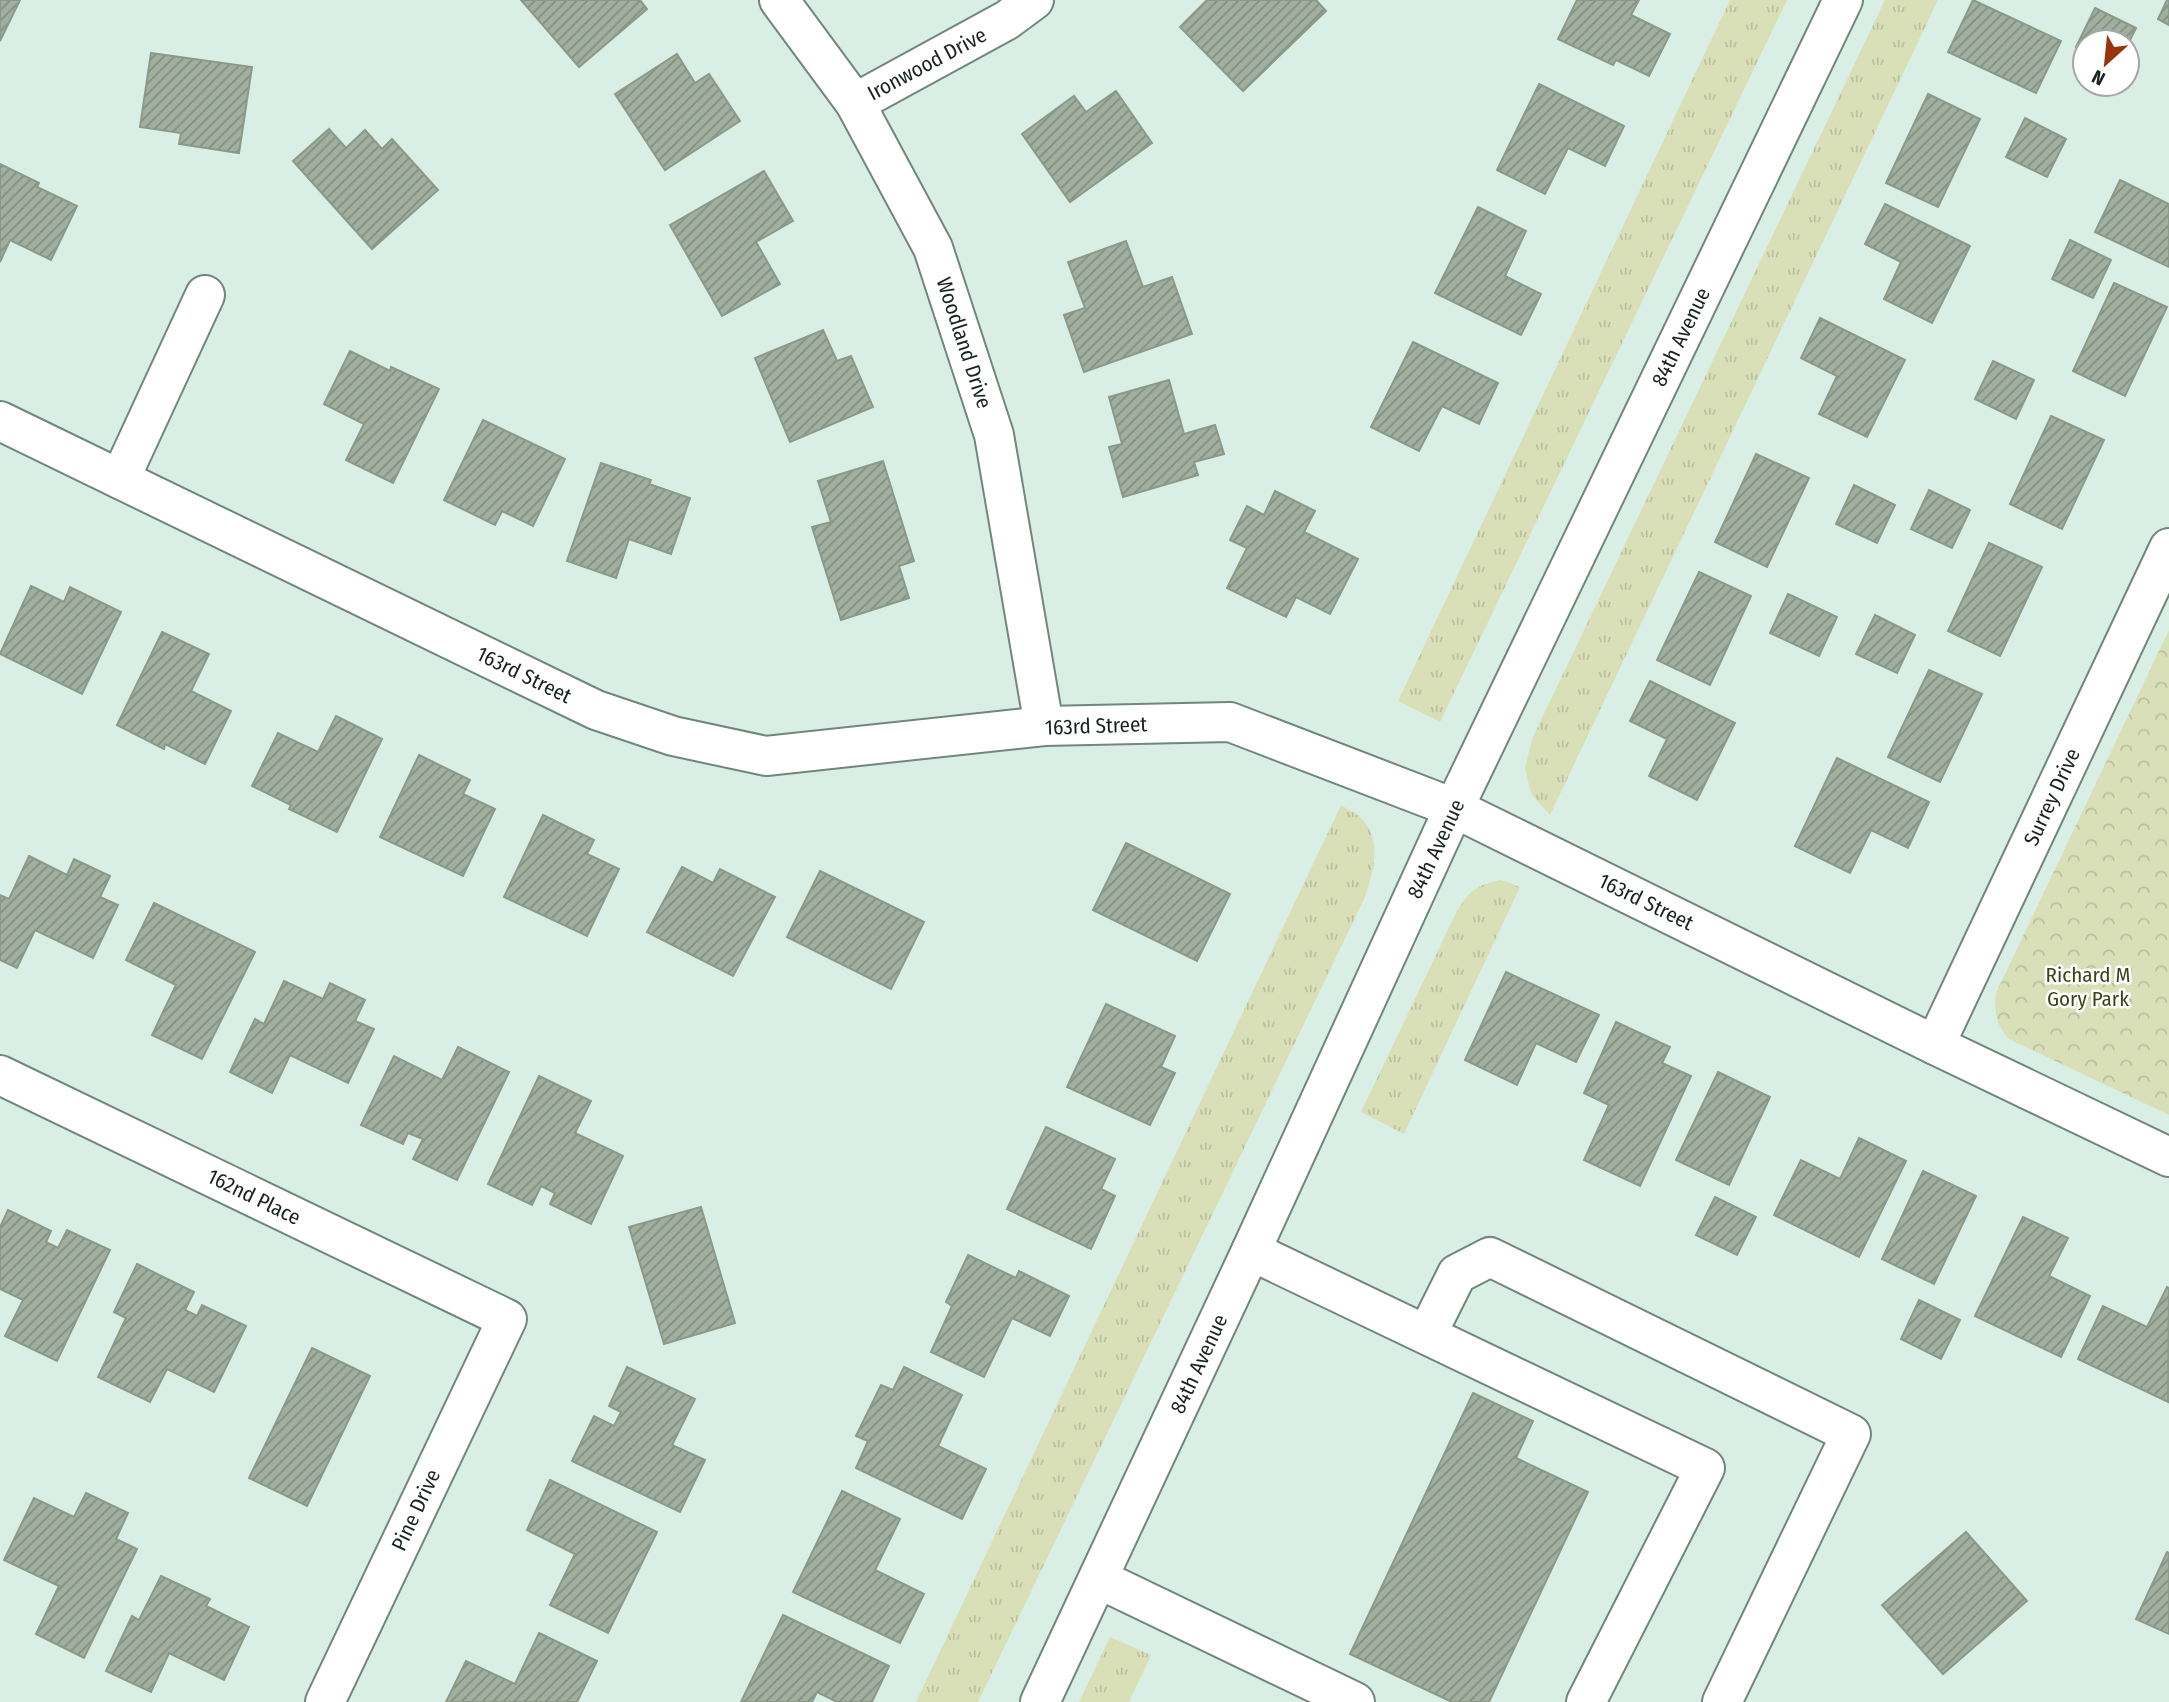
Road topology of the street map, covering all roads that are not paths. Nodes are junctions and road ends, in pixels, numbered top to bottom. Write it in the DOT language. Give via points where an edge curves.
graph roads {
  1 [pos="779,0"];
  2 [pos="1034,0"];
  3 [pos="1843,0"];
  4 [pos="855,103"];
  5 [pos="205,295"];
  6 [pos="0,421"];
  7 [pos="120,479"];
  8 [pos="2169,548"];
  9 [pos="1044,726"];
  10 [pos="1454,808"];
  11 [pos="1935,1045"];
  12 [pos="0,1075"];
  13 [pos="2169,1157"];
  14 [pos="1251,1251"];
  15 [pos="507,1319"];
  16 [pos="1427,1334"];
  17 [pos="1099,1578"];
  18 [pos="325,1702"];
  19 [pos="1040,1702"];
  20 [pos="1355,1702"];
  21 [pos="1586,1702"];
  22 [pos="1722,1702"];
  1 -- 4 [label="street, Woodland Drive"];
  2 -- 4 [label="street, Ironwood Drive" via="1007,20"];
  3 -- 10 [label="street, 84th Avenue"];
  4 -- 9 [label="street, Woodland Drive" via="933,248 994,435"];
  5 -- 7 [label="street"];
  6 -- 7 [label="street, 163rd Street"];
  7 -- 9 [label="street, 163rd Street" via="596,710 673,736 766,756"];
  8 -- 11 [label="street, Surrey Drive"];
  9 -- 10 [label="street, 163rd Street" via="1230,722"];
  10 -- 11 [label="street, 163rd Street"];
  10 -- 14 [label="street, 84th Avenue"];
  11 -- 13 [label="street, 163rd Street"];
  12 -- 15 [label="street, 162nd Place"];
  14 -- 16 [label="street"];
  14 -- 17 [label="street, 84th Avenue"];
  15 -- 18 [label="street, Pine Drive"];
  16 -- 21 [label="street" via="1705,1468"];
  16 -- 22 [label="street" via="1457,1274 1490,1257 1851,1434"];
  17 -- 19 [label="street, 84th Avenue"];
  17 -- 20 [label="street"];
}
